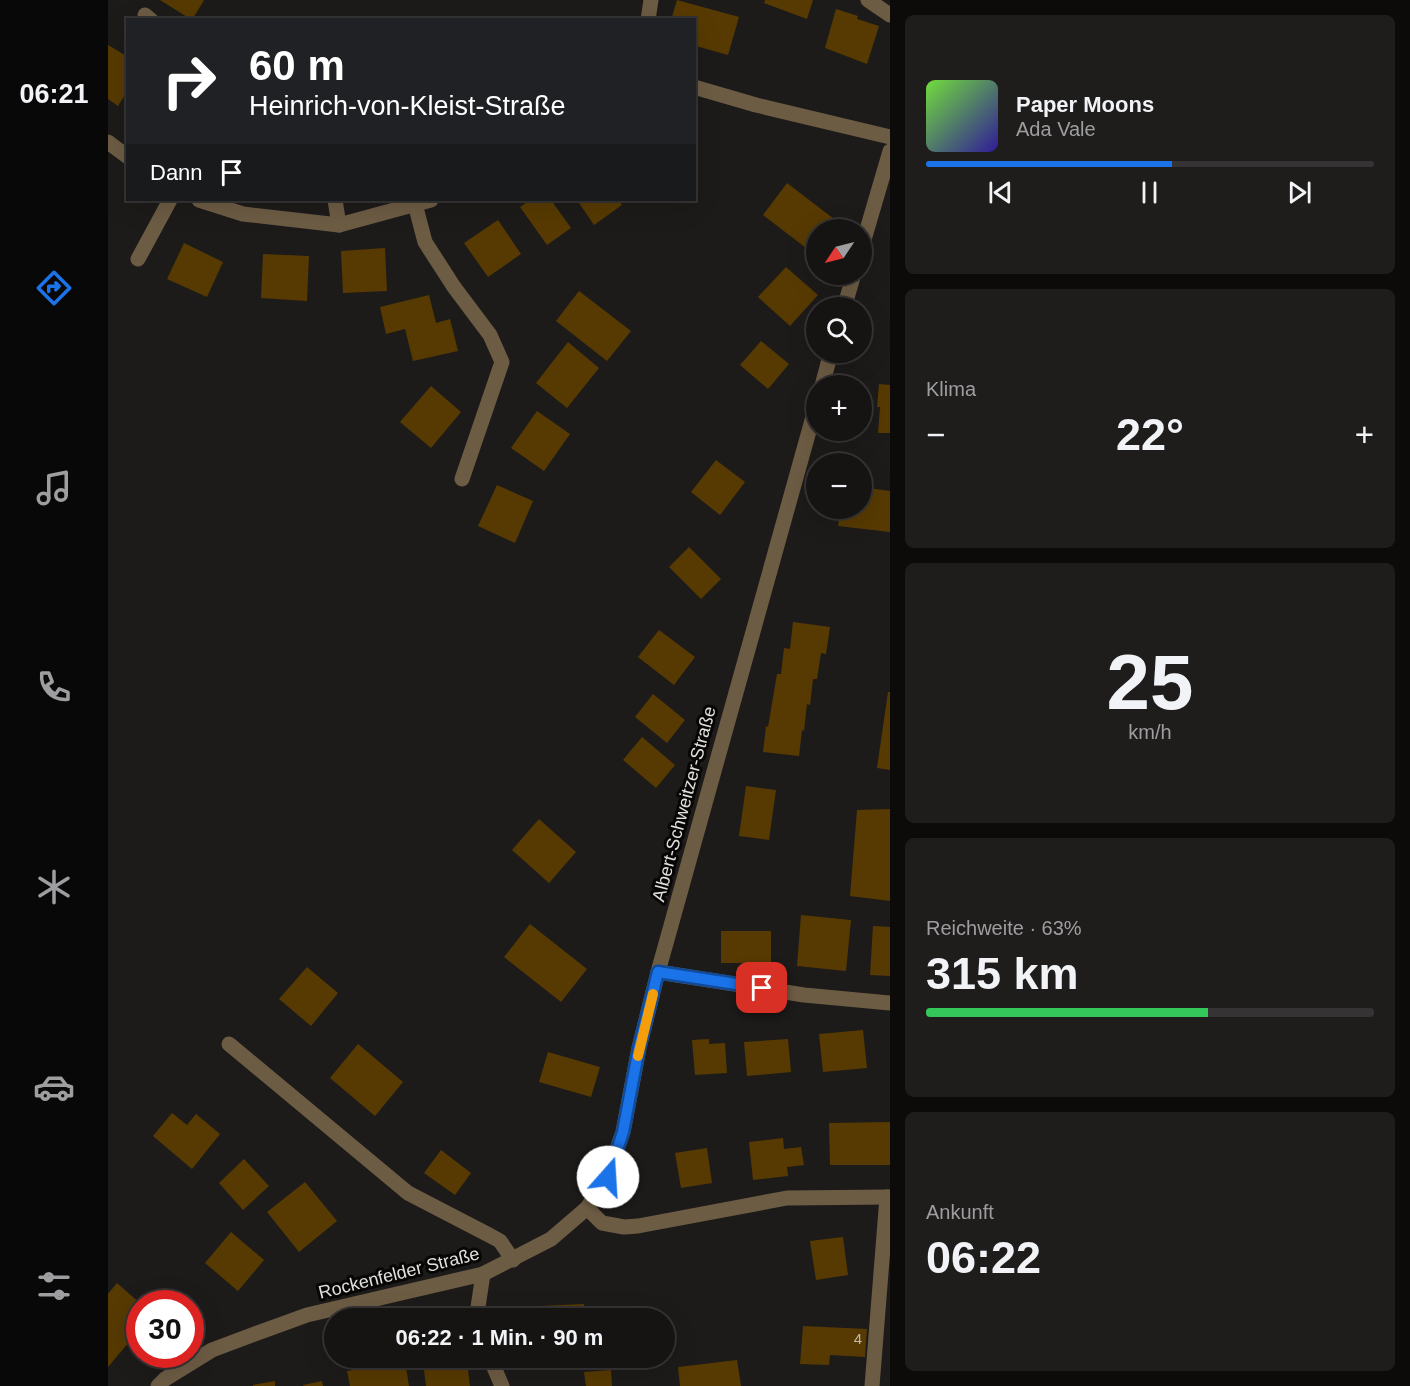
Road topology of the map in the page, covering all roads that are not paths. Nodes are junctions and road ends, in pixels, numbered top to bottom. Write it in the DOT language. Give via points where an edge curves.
graph roads {
  1 [pos="651,0"];
  2 [pos="868,0"];
  3 [pos="890,15"];
  4 [pos="648,18"];
  5 [pos="696,88"];
  6 [pos="890,137"];
  7 [pos="108,142"];
  8 [pos="890,151"];
  9 [pos="126,156"];
  10 [pos="169,201"];
  11 [pos="202,201"];
  12 [pos="335,201"];
  13 [pos="427,201"];
  14 [pos="415,204"];
  15 [pos="870,219"];
  16 [pos="339,225"];
  17 [pos="138,259"];
  18 [pos="806,441"];
  19 [pos="462,479"];
  20 [pos="658,972"];
  21 [pos="890,1003"];
  22 [pos="229,1044"];
  23 [pos="888,1197"];
  24 [pos="587,1208"];
  25 [pos="513,1260"];
  26 [pos="483,1274"];
  27 [pos="478,1308"];
  28 [pos="494,1368"];
  29 [pos="158,1386"];
  30 [pos="502,1386"];
  31 [pos="872,1386"];
  1 -- 4 [label="street"];
  2 -- 3 [label="street"];
  5 -- 6 [label="street"];
  7 -- 9 [label="street"];
  8 -- 15 [label="street"];
  10 -- 17 [label="street"];
  11 -- 16 [label="street" via="243,214"];
  12 -- 16 [label="street"];
  13 -- 14 [label="street"];
  14 -- 16 [label="street"];
  14 -- 19 [label="street" via="425,242 490,335 502,362"];
  18 -- 20 [label="street, Albert-Schweitzer-Straße"];
  20 -- 21 [label="street"];
  20 -- 24 [label="street, Albert-Schweitzer-Straße" via="623,1132 608,1177"];
  22 -- 25 [label="street" via="408,1193 500,1242"];
  23 -- 24 [label="street" via="787,1198 624,1227 602,1223"];
  23 -- 31 [label="street"];
  24 -- 25 [label="street, Rockenfelder Straße" via="551,1239"];
  25 -- 26 [label="street, Rockenfelder Straße"];
  26 -- 27 [label="street"];
  26 -- 29 [label="street, Rockenfelder Straße" via="308,1315 212,1350"];
  28 -- 30 [label="street"];
}
